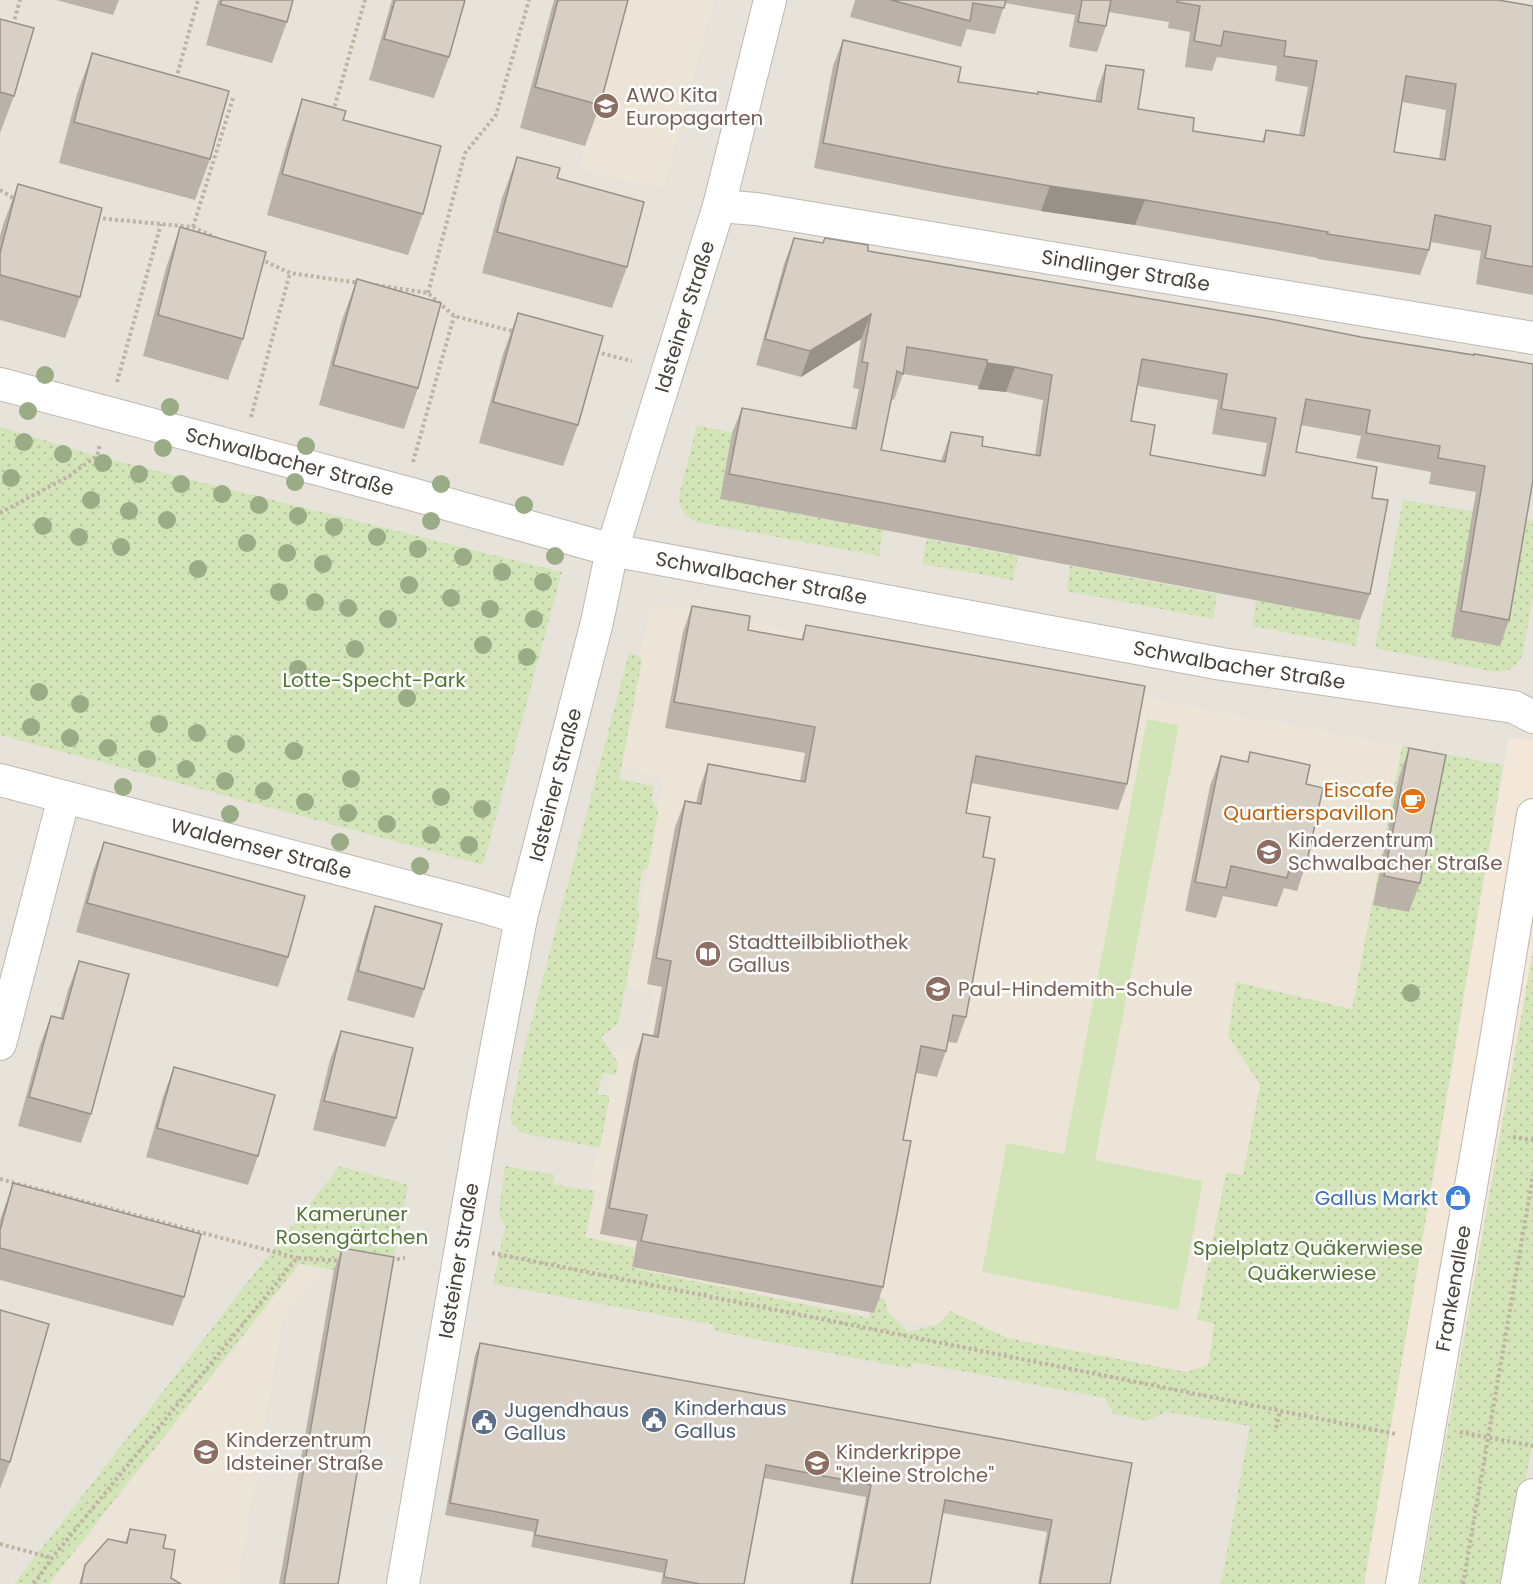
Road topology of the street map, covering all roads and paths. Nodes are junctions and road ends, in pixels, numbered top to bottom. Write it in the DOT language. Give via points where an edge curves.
graph roads {
  1 [pos="20,0"];
  2 [pos="198,0"];
  3 [pos="365,0"];
  4 [pos="529,0"];
  5 [pos="770,0"];
  6 [pos="12,29"];
  7 [pos="176,80"];
  8 [pos="234,95"];
  9 [pos="331,119"];
  10 [pos="0,190"];
  11 [pos="17,200"];
  12 [pos="719,206"];
  13 [pos="90,218"];
  14 [pos="161,224"];
  15 [pos="193,227"];
  16 [pos="225,242"];
  17 [pos="258,257"];
  18 [pos="290,273"];
  19 [pos="428,293"];
  20 [pos="454,316"];
  21 [pos="521,333"];
  22 [pos="1533,338"];
  23 [pos="588,350"];
  24 [pos="632,361"];
  25 [pos="0,384"];
  26 [pos="108,413"];
  27 [pos="249,424"];
  28 [pos="411,468"];
  29 [pos="0,513"];
  30 [pos="612,550"];
  31 [pos="1533,717"];
  32 [pos="0,780"];
  33 [pos="64,798"];
  34 [pos="1533,815"];
  35 [pos="521,918"];
  36 [pos="0,1044"];
  37 [pos="1533,1175"];
  38 [pos="0,1179"];
  39 [pos="482,1251"];
  40 [pos="297,1258"];
  41 [pos="405,1258"];
  42 [pos="350,1262"];
  43 [pos="382,1262"];
  44 [pos="1280,1411"];
  45 [pos="1276,1428"];
  46 [pos="1406,1436"];
  47 [pos="1488,1437"];
  48 [pos="1533,1446"];
  49 [pos="1533,1496"];
  50 [pos="0,1544"];
  51 [pos="52,1558"];
  52 [pos="34,1584"];
  53 [pos="403,1584"];
  54 [pos="1402,1584"];
  55 [pos="1463,1584"];
  56 [pos="1517,1584"];
  1 -- 6 [label="path"];
  2 -- 7 [label="path"];
  3 -- 9 [label="path"];
  4 -- 19 [label="path" via="496,115 465,153"];
  5 -- 12 [label="street, Idsteiner Straße"];
  8 -- 15 [label="path"];
  10 -- 11 [label="path"];
  12 -- 22 [label="street, Sindlinger Straße"];
  12 -- 30 [label="street, Idsteiner Straße"];
  13 -- 14 [label="path"];
  14 -- 15 [label="path"];
  14 -- 26 [label="path"];
  15 -- 16 [label="path"];
  17 -- 18 [label="path"];
  18 -- 19 [label="path"];
  18 -- 27 [label="path"];
  19 -- 20 [label="path"];
  20 -- 21 [label="path"];
  20 -- 28 [label="path"];
  23 -- 24 [label="path"];
  25 -- 26 [label="street, Schwalbacher Straße"];
  26 -- 29 [label="path" via="97,456 69,476"];
  26 -- 30 [label="street, Schwalbacher Straße"];
  30 -- 31 [label="street, Schwalbacher Straße" via="1222,664 1514,707"];
  30 -- 35 [label="street, Idsteiner Straße"];
  32 -- 33 [label="street, Waldemser Straße"];
  33 -- 35 [label="street, Waldemser Straße"];
  33 -- 36 [label="street"];
  34 -- 54 [label="street, Frankenallee"];
  35 -- 53 [label="street, Idsteiner Straße"];
  37 -- 47 [label="path"];
  38 -- 40 [label="path"];
  39 -- 44 [label="path"];
  40 -- 42 [label="path"];
  40 -- 51 [label="path"];
  41 -- 43 [label="path"];
  44 -- 45 [label="path"];
  44 -- 46 [label="path"];
  47 -- 48 [label="path"];
  47 -- 55 [label="path"];
  49 -- 56 [label="street"];
  50 -- 51 [label="path"];
  51 -- 52 [label="path"];
}
